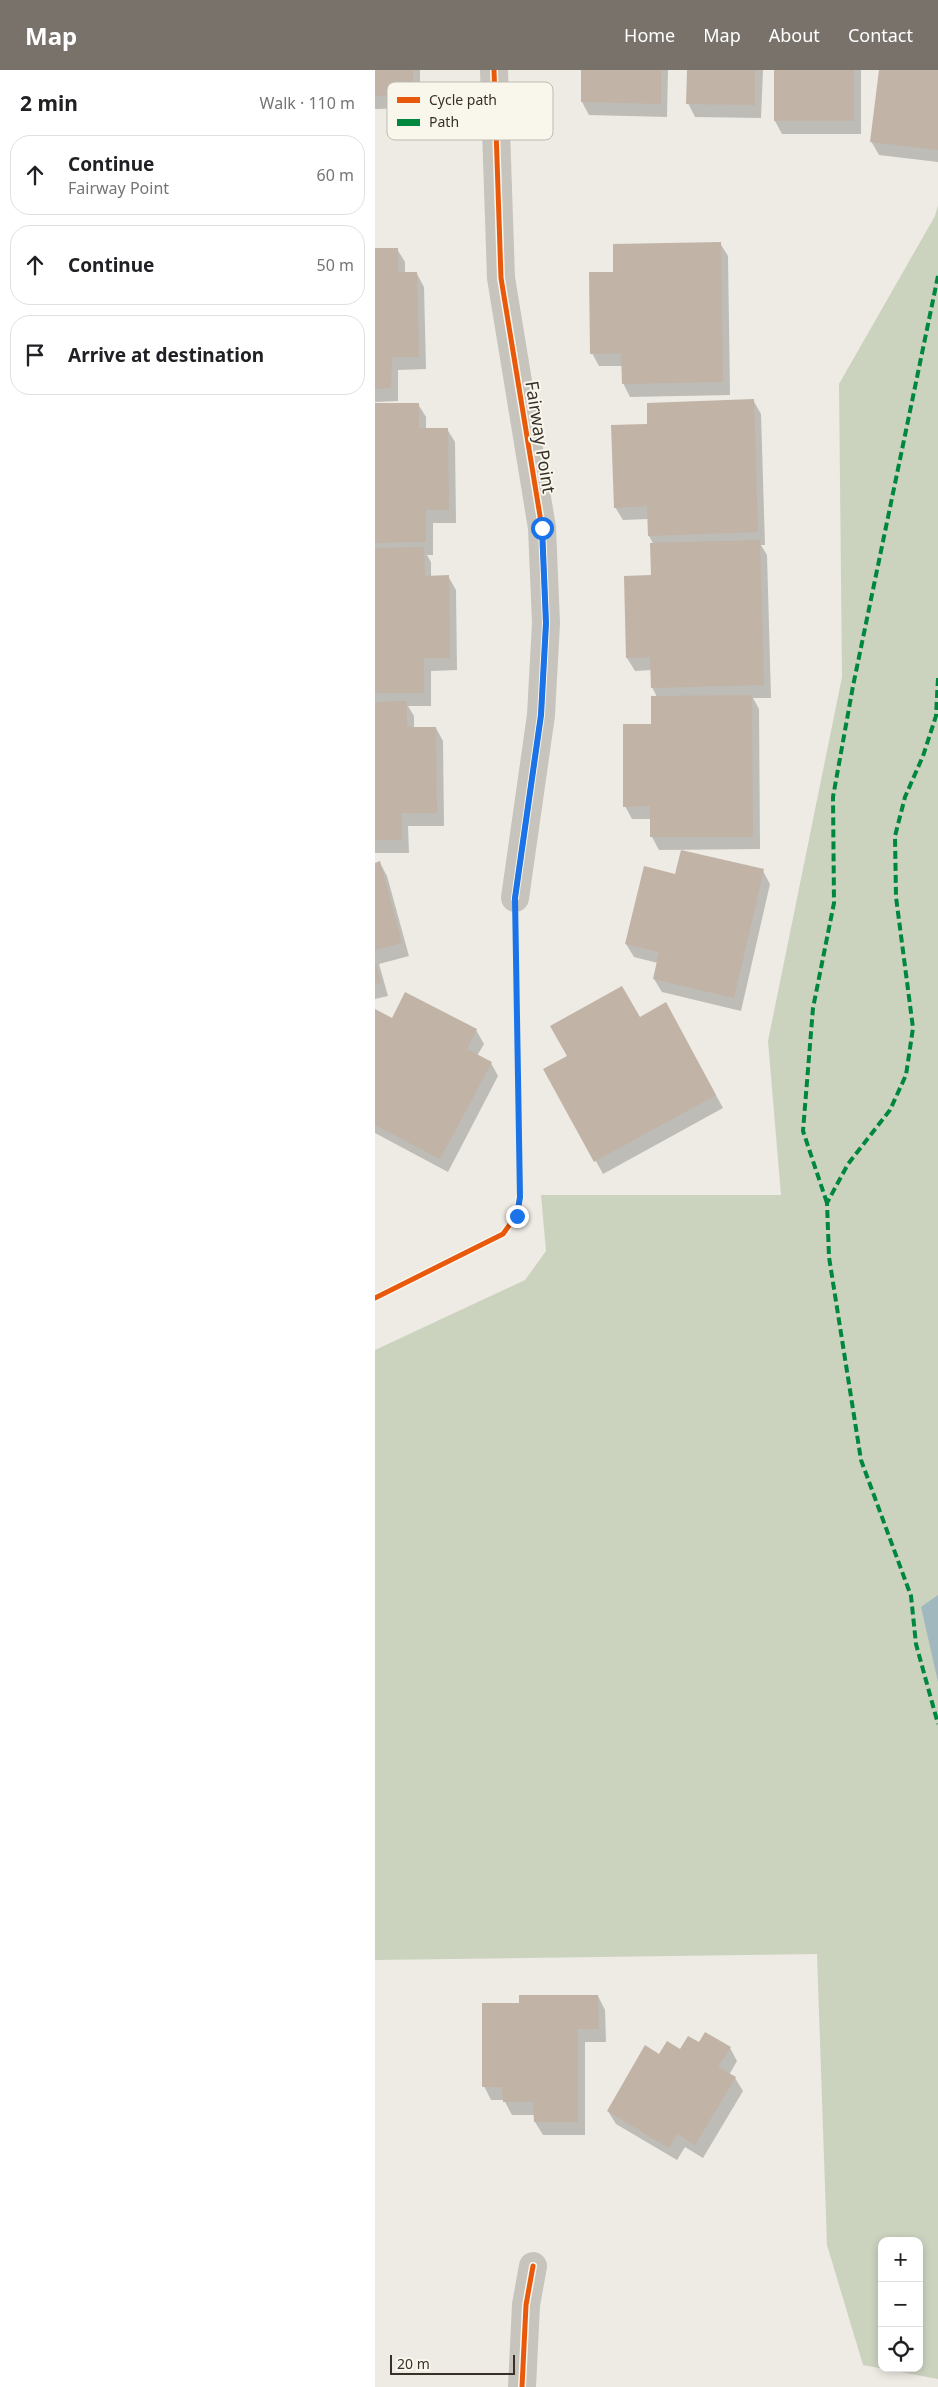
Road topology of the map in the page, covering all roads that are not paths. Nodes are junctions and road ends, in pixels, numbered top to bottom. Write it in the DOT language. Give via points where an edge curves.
graph roads {
  1 [pos="496,140"];
  2 [pos="515,898"];
  3 [pos="533,2266"];
  4 [pos="521,2387"];
  1 -- 2 [label="street, Fairway Point" via="501,278 542,528 546,623 541,715"];
  3 -- 4 [label="street" via="526,2306"];
}
